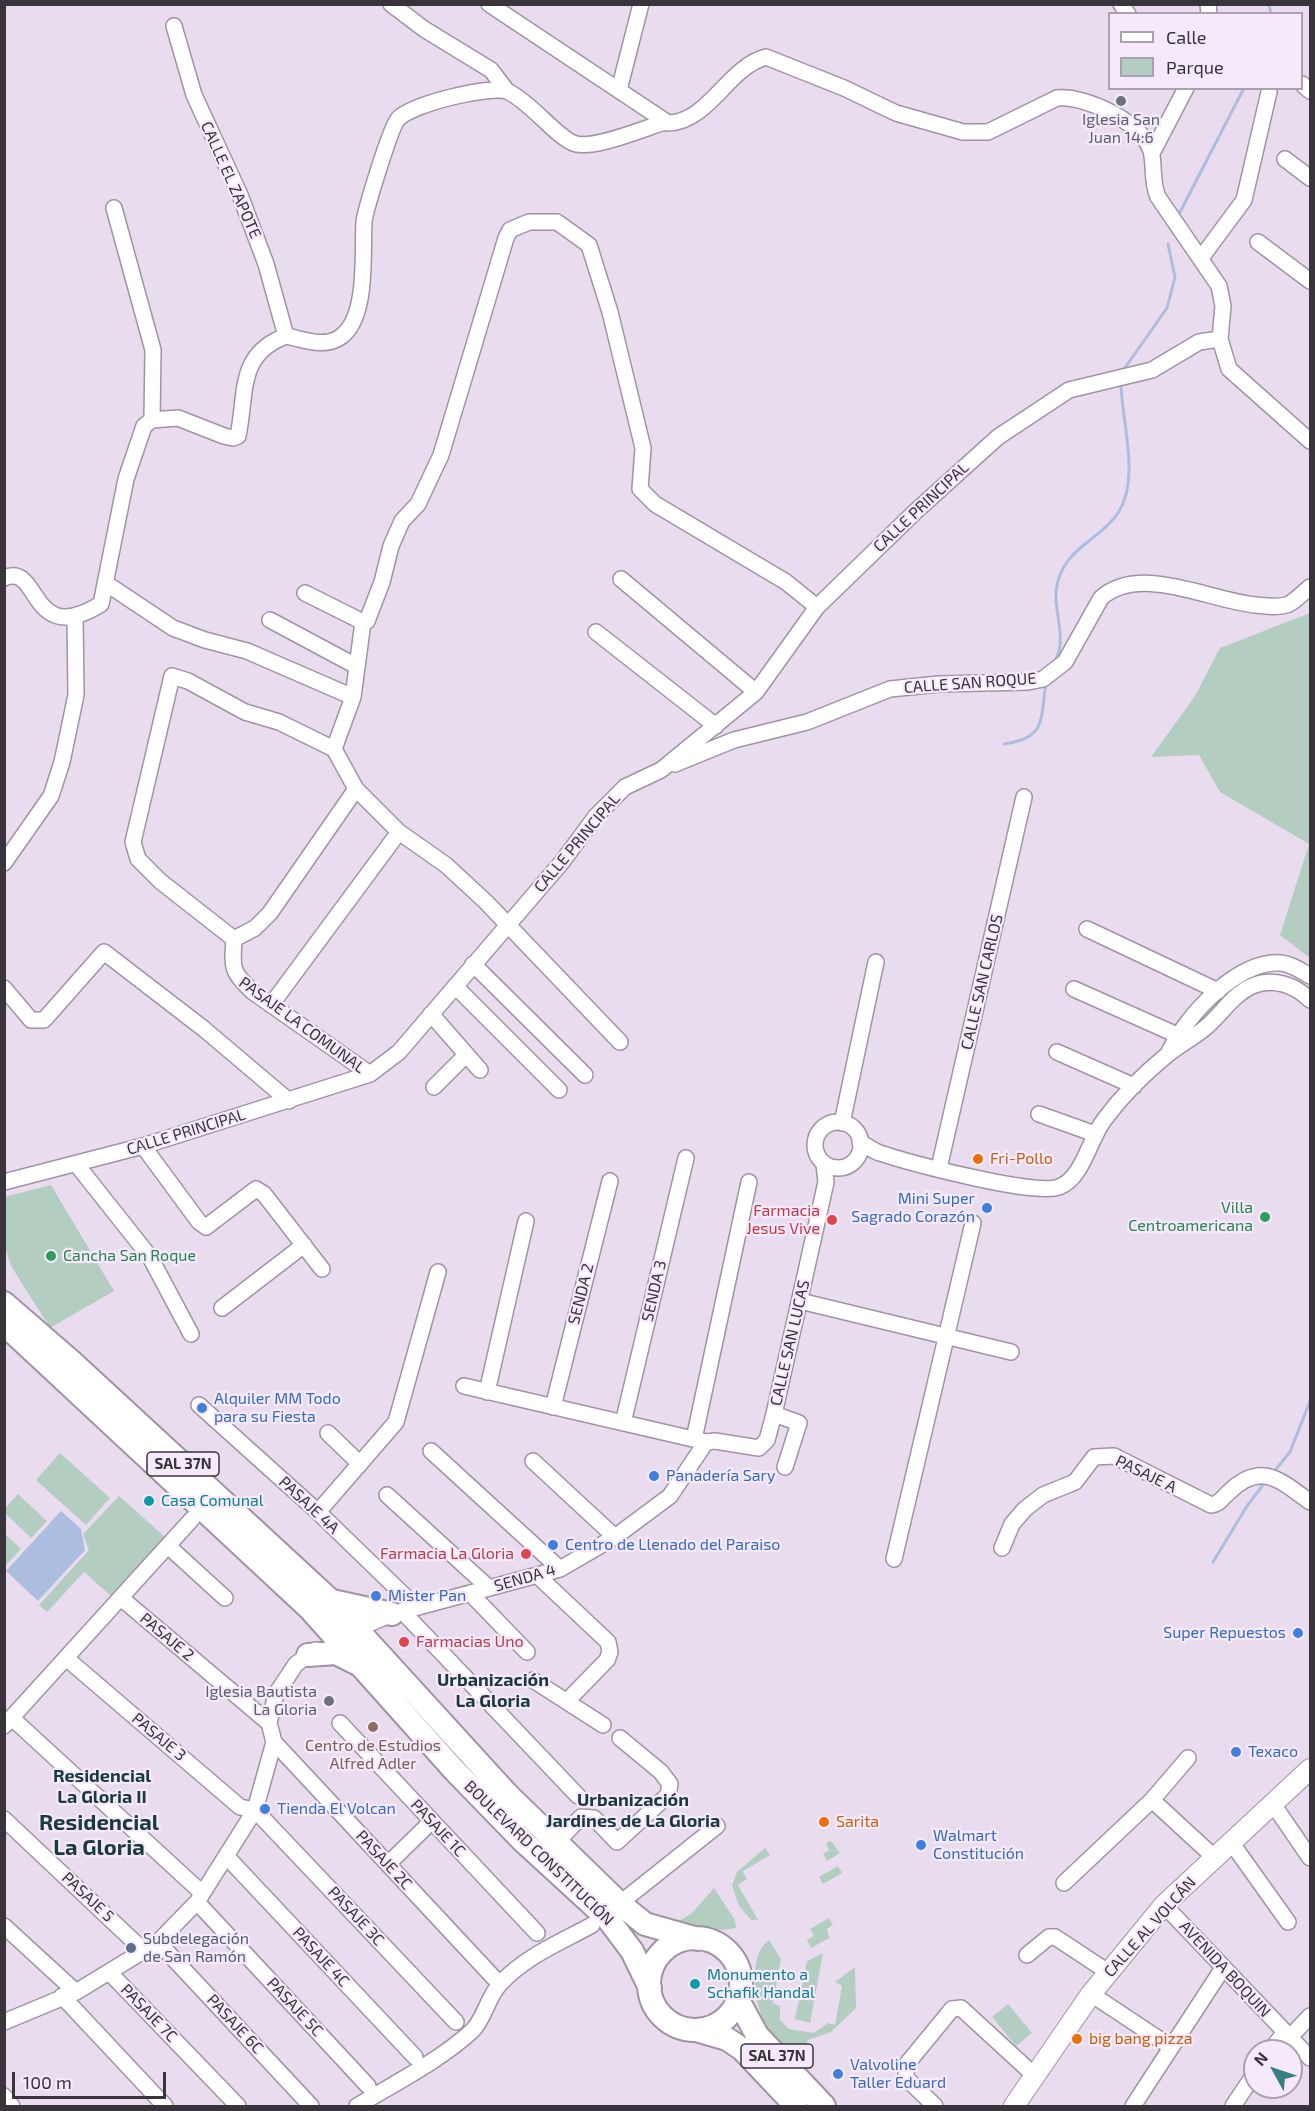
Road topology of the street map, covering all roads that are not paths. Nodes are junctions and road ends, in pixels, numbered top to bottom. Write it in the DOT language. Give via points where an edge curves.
graph roads {
  1 [pos="391,4"];
  2 [pos="489,4"];
  3 [pos="641,4"];
  4 [pos="174,26"];
  5 [pos="619,90"];
  6 [pos="1183,90"];
  7 [pos="507,91"];
  8 [pos="1269,92"];
  9 [pos="665,122"];
  10 [pos="1152,153"];
  11 [pos="1285,159"];
  12 [pos="1311,178"];
  13 [pos="114,208"];
  14 [pos="1258,242"];
  15 [pos="1201,258"];
  16 [pos="1311,281"];
  17 [pos="286,336"];
  18 [pos="1220,339"];
  19 [pos="152,420"];
  20 [pos="1311,441"];
  21 [pos="4,578"];
  22 [pos="621,579"];
  23 [pos="107,584"];
  24 [pos="1311,586"];
  25 [pos="305,593"];
  26 [pos="817,607"];
  27 [pos="75,616"];
  28 [pos="270,620"];
  29 [pos="363,622"];
  30 [pos="596,632"];
  31 [pos="356,666"];
  32 [pos="756,692"];
  33 [pos="353,697"];
  34 [pos="716,726"];
  35 [pos="334,749"];
  36 [pos="661,770"];
  37 [pos="356,789"];
  38 [pos="1024,797"];
  39 [pos="399,832"];
  40 [pos="4,863"];
  41 [pos="506,925"];
  42 [pos="1088,929"];
  43 [pos="234,939"];
  44 [pos="876,962"];
  45 [pos="473,964"];
  46 [pos="1311,976"];
  47 [pos="455,986"];
  48 [pos="4,988"];
  49 [pos="1074,989"];
  50 [pos="1218,991"];
  51 [pos="1311,1000"];
  52 [pos="271,1005"];
  53 [pos="1201,1008"];
  54 [pos="431,1014"];
  55 [pos="1214,1020"];
  56 [pos="1177,1035"];
  57 [pos="620,1042"];
  58 [pos="1057,1052"];
  59 [pos="466,1054"];
  60 [pos="1168,1054"];
  61 [pos="480,1070"];
  62 [pos="370,1074"];
  63 [pos="585,1075"];
  64 [pos="1134,1086"];
  65 [pos="434,1087"];
  66 [pos="559,1090"];
  67 [pos="289,1101"];
  68 [pos="1040,1114"];
  69 [pos="843,1123"];
  70 [pos="1095,1134"];
  71 [pos="860,1142"];
  72 [pos="143,1146"];
  73 [pos="878,1153"];
  74 [pos="686,1158"];
  75 [pos="856,1159"];
  76 [pos="824,1164"];
  77 [pos="77,1165"];
  78 [pos="841,1168"];
  79 [pos="939,1168"];
  80 [pos="610,1181"];
  81 [pos="4,1182"];
  82 [pos="749,1182"];
  83 [pos="826,1182"];
  84 [pos="526,1221"];
  85 [pos="972,1223"];
  86 [pos="304,1245"];
  87 [pos="322,1269"];
  88 [pos="438,1272"];
  89 [pos="800,1301"];
  90 [pos="4,1303"];
  91 [pos="222,1308"];
  92 [pos="4,1324"];
  93 [pos="191,1334"];
  94 [pos="948,1335"];
  95 [pos="1011,1352"];
  96 [pos="464,1386"];
  97 [pos="487,1392"];
  98 [pos="199,1406"];
  99 [pos="553,1407"];
  100 [pos="774,1414"];
  101 [pos="623,1423"];
  102 [pos="328,1433"];
  103 [pos="700,1441"];
  104 [pos="431,1451"];
  105 [pos="532,1461"];
  106 [pos="360,1464"];
  107 [pos="785,1467"];
  108 [pos="387,1496"];
  109 [pos="1311,1502"];
  110 [pos="318,1512"];
  111 [pos="192,1519"];
  112 [pos="615,1537"];
  113 [pos="168,1546"];
  114 [pos="1002,1548"];
  115 [pos="894,1559"];
  116 [pos="560,1569"];
  117 [pos="538,1576"];
  118 [pos="489,1588"];
  119 [pos="470,1593"];
  120 [pos="121,1598"];
  121 [pos="225,1598"];
  122 [pos="320,1604"];
  123 [pos="399,1612"];
  124 [pos="358,1628"];
  125 [pos="337,1637"];
  126 [pos="527,1652"];
  127 [pos="308,1655"];
  128 [pos="66,1658"];
  129 [pos="370,1659"];
  130 [pos="533,1680"];
  131 [pos="567,1701"];
  132 [pos="8,1722"];
  133 [pos="269,1723"];
  134 [pos="340,1723"];
  135 [pos="603,1725"];
  136 [pos="620,1738"];
  137 [pos="274,1742"];
  138 [pos="1188,1758"];
  139 [pos="1311,1769"];
  140 [pos="578,1796"];
  141 [pos="1152,1800"];
  142 [pos="1273,1804"];
  143 [pos="255,1810"];
  144 [pos="4,1819"];
  145 [pos="432,1821"];
  146 [pos="717,1826"];
  147 [pos="1231,1842"];
  148 [pos="556,1843"];
  149 [pos="227,1857"];
  150 [pos="1214,1857"];
  151 [pos="1311,1858"];
  152 [pos="388,1864"];
  153 [pos="1064,1883"];
  154 [pos="629,1896"];
  155 [pos="200,1897"];
  156 [pos="1164,1905"];
  157 [pos="1288,1922"];
  158 [pos="592,1924"];
  159 [pos="4,1926"];
  160 [pos="537,1933"];
  161 [pos="698,1939"];
  162 [pos="158,1942"];
  163 [pos="144,1951"];
  164 [pos="1027,1955"];
  165 [pos="1223,1968"];
  166 [pos="110,1972"];
  167 [pos="1108,1972"];
  168 [pos="494,1978"];
  169 [pos="650,1988"];
  170 [pos="69,1994"];
  171 [pos="1091,1994"];
  172 [pos="738,2000"];
  173 [pos="1311,2016"];
  174 [pos="4,2022"];
  175 [pos="456,2022"];
  176 [pos="696,2030"];
  177 [pos="1288,2035"];
  178 [pos="1284,2039"];
  179 [pos="1171,2047"];
  180 [pos="415,2057"];
  181 [pos="1311,2058"];
  182 [pos="1035,2076"];
  183 [pos="368,2086"];
  184 [pos="1243,2091"];
  185 [pos="4,2096"];
  186 [pos="12,2106"];
  187 [pos="165,2106"];
  188 [pos="238,2106"];
  189 [pos="311,2106"];
  190 [pos="357,2106"];
  191 [pos="796,2106"];
  192 [pos="824,2106"];
  193 [pos="935,2106"];
  194 [pos="1014,2106"];
  195 [pos="1133,2106"];
  196 [pos="1233,2106"];
  1 -- 7 [label="street" via="491,70"];
  2 -- 5 [label="street"];
  3 -- 5 [label="street"];
  4 -- 17 [label="street, CALLE EL ZAPOTE" via="194,95 240,195 266,264"];
  5 -- 9 [label="street"];
  6 -- 10 [label="street"];
  7 -- 9 [label="street" via="573,143 586,146"];
  7 -- 17 [label="street" via="442,98 398,118 389,132 364,219 365,283 350,327 339,338 320,343"];
  8 -- 15 [label="street" via="1244,200"];
  9 -- 10 [label="street" via="692,116 741,73 766,57 896,113 963,132 988,132 1057,98 1096,105 1143,137"];
  10 -- 15 [label="street" via="1158,197"];
  11 -- 12 [label="street"];
  13 -- 19 [label="street" via="153,350"];
  14 -- 16 [label="street"];
  15 -- 18 [label="street" via="1222,297"];
  17 -- 19 [label="street" via="259,351 249,366 238,436 224,436 178,418"];
  18 -- 20 [label="street" via="1229,369"];
  18 -- 26 [label="street, CALLE PRINCIPAL" via="1199,342 1152,370 1069,390 998,437"];
  19 -- 23 [label="street" via="144,426 126,479"];
  21 -- 27 [label="street" via="24,579 55,617"];
  22 -- 32 [label="street"];
  23 -- 27 [label="street" via="101,604"];
  23 -- 33 [label="street" via="173,628 247,651"];
  24 -- 36 [label="street, CALLE SAN ROQUE" via="1288,604 1274,607 1239,604 1148,583 1125,584 1101,598 1065,662 1043,679 890,689 807,722 734,741"];
  25 -- 29 [label="street"];
  26 -- 29 [label="street" via="786,582 655,504 640,489 643,447 589,245 557,222 529,222 510,230 506,237 441,455 418,504 402,521 382,582"];
  26 -- 32 [label="street, CALLE PRINCIPAL"];
  27 -- 40 [label="street" via="76,695 62,762 51,796"];
  28 -- 31 [label="street"];
  29 -- 31 [label="street"];
  30 -- 34 [label="street"];
  31 -- 33 [label="street"];
  32 -- 34 [label="street, CALLE PRINCIPAL"];
  33 -- 35 [label="street"];
  34 -- 36 [label="street, CALLE PRINCIPAL"];
  35 -- 37 [label="street"];
  35 -- 43 [label="street" via="172,676 133,842 138,859"];
  36 -- 41 [label="street, CALLE PRINCIPAL" via="625,787 596,816 562,862"];
  37 -- 39 [label="street"];
  37 -- 43 [label="street" via="270,913 255,928"];
  38 -- 79 [label="street, CALLE SAN CARLOS"];
  39 -- 41 [label="street" via="446,865"];
  39 -- 52 [label="street"];
  41 -- 45 [label="street, CALLE PRINCIPAL"];
  41 -- 57 [label="street"];
  42 -- 50 [label="street"];
  43 -- 52 [label="street, PASAJE LA COMUNAL" via="232,967 236,977"];
  44 -- 69 [label="street"];
  45 -- 47 [label="street, CALLE PRINCIPAL"];
  45 -- 63 [label="street"];
  46 -- 50 [label="street" via="1282,963 1259,965 1247,969"];
  47 -- 54 [label="street, CALLE PRINCIPAL"];
  47 -- 66 [label="street"];
  48 -- 67 [label="street" via="31,1020 44,1020 104,952"];
  49 -- 56 [label="street"];
  50 -- 53 [label="street"];
  51 -- 55 [label="street" via="1290,985 1273,982 1237,995"];
  52 -- 62 [label="street, PASAJE LA COMUNAL"];
  53 -- 55 [label="street"];
  53 -- 56 [label="street"];
  54 -- 59 [label="street"];
  54 -- 62 [label="street, CALLE PRINCIPAL" via="399,1052"];
  55 -- 60 [label="street"];
  56 -- 60 [label="street"];
  58 -- 64 [label="street"];
  59 -- 61 [label="street"];
  59 -- 65 [label="street"];
  60 -- 64 [label="street"];
  62 -- 67 [label="street, CALLE PRINCIPAL"];
  64 -- 70 [label="street"];
  67 -- 72 [label="street, CALLE PRINCIPAL"];
  68 -- 70 [label="street"];
  69 -- 71 [label="street" via="851,1127"];
  69 -- 76 [label="street" via="825,1126 819,1132 815,1150"];
  70 -- 79 [label="street" via="1076,1173 1057,1188 1025,1186"];
  71 -- 73 [label="street"];
  71 -- 75 [label="street"];
  72 -- 77 [label="street, CALLE PRINCIPAL"];
  72 -- 86 [label="street" via="206,1227 256,1189"];
  73 -- 75 [label="street"];
  73 -- 79 [label="street"];
  74 -- 101 [label="street, SENDA 3"];
  75 -- 78 [label="street"];
  76 -- 78 [label="street"];
  76 -- 83 [label="street, CALLE SAN LUCAS"];
  77 -- 81 [label="street, CALLE PRINCIPAL"];
  77 -- 93 [label="street" via="150,1257"];
  78 -- 83 [label="street"];
  80 -- 99 [label="street, SENDA 2"];
  82 -- 103 [label="street, SENDA 4"];
  83 -- 89 [label="street, CALLE SAN LUCAS"];
  84 -- 97 [label="street"];
  85 -- 94 [label="street"];
  86 -- 87 [label="street"];
  86 -- 91 [label="street"];
  88 -- 106 [label="street" via="396,1422"];
  89 -- 94 [label="street"];
  89 -- 100 [label="street, CALLE SAN LUCAS"];
  90 -- 122 [label="highway, BOULEVARD CONSTITUCIÓN / SAL 37N" via="72,1362"];
  92 -- 122 [label="highway, BOULEVARD CONSTITUCIÓN / SAL 37N"];
  94 -- 95 [label="street"];
  94 -- 115 [label="street"];
  96 -- 97 [label="street"];
  97 -- 99 [label="street"];
  98 -- 110 [label="street, PASAJE 4A"];
  99 -- 101 [label="street"];
  100 -- 103 [label="street, CALLE SAN LUCAS" via="767,1440 759,1448"];
  100 -- 107 [label="street" via="799,1423"];
  101 -- 103 [label="street"];
  102 -- 106 [label="street"];
  103 -- 112 [label="street, SENDA 4" via="670,1496"];
  104 -- 116 [label="street"];
  105 -- 112 [label="street"];
  106 -- 110 [label="street"];
  108 -- 118 [label="street"];
  109 -- 114 [label="street, PASAJE A" via="1271,1476 1247,1477 1218,1504 1211,1505 1114,1456 1094,1457 1075,1482 1043,1495 1025,1509 1012,1524"];
  110 -- 123 [label="street, PASAJE 4A"];
  111 -- 113 [label="street"];
  112 -- 116 [label="street, SENDA 4"];
  113 -- 120 [label="street"];
  113 -- 121 [label="street"];
  116 -- 117 [label="street, SENDA 4"];
  117 -- 118 [label="street, SENDA 4"];
  117 -- 131 [label="street" via="608,1642 607,1660"];
  118 -- 119 [label="street, SENDA 4"];
  119 -- 123 [label="street, SENDA 4"];
  119 -- 126 [label="street"];
  120 -- 128 [label="street"];
  120 -- 133 [label="street, PASAJE 2"];
  122 -- 123 [label="highway"];
  122 -- 124 [label="highway, BOULEVARD CONSTITUCIÓN / SAL 37N"];
  122 -- 125 [label="highway, BOULEVARD CONSTITUCIÓN / SAL 37N"];
  122 -- 127 [label="highway"];
  123 -- 124 [label="street, SENDA 4"];
  123 -- 129 [label="highway" via="379,1626"];
  123 -- 140 [label="street, PASAJE 4A"];
  124 -- 125 [label="street, SENDA 4"];
  124 -- 129 [label="highway, BOULEVARD CONSTITUCIÓN / SAL 37N"];
  125 -- 127 [label="street, SENDA 4"];
  125 -- 129 [label="highway, BOULEVARD CONSTITUCIÓN / SAL 37N"];
  127 -- 129 [label="highway" via="336,1653"];
  127 -- 133 [label="street, SENDA 4" via="296,1664 276,1694"];
  128 -- 132 [label="street"];
  128 -- 143 [label="street, PASAJE 3" via="240,1807"];
  129 -- 148 [label="highway, BOULEVARD CONSTITUCIÓN / SAL 37N"];
  129 -- 169 [label="highway, BOULEVARD CONSTITUCIÓN / SAL 37N" via="455,1771 524,1842 608,1919 633,1951"];
  130 -- 131 [label="street"];
  131 -- 135 [label="street"];
  132 -- 155 [label="street, PASAJE 5C"];
  133 -- 137 [label="street"];
  134 -- 145 [label="street, PASAJE 1C"];
  136 -- 148 [label="street" via="661,1772 670,1784 668,1795 616,1842 594,1818 581,1817"];
  137 -- 143 [label="street"];
  137 -- 152 [label="street, PASAJE 2C"];
  138 -- 141 [label="street"];
  139 -- 142 [label="main road, CALLE AL VOLCÁN"];
  141 -- 150 [label="street"];
  141 -- 153 [label="street"];
  142 -- 147 [label="main road, CALLE AL VOLCÁN"];
  142 -- 151 [label="street"];
  143 -- 149 [label="street"];
  143 -- 175 [label="street, PASAJE 3C"];
  144 -- 163 [label="street, PASAJE 5"];
  145 -- 152 [label="street"];
  145 -- 160 [label="street, PASAJE 1C"];
  146 -- 154 [label="street"];
  147 -- 150 [label="main road, CALLE AL VOLCÁN"];
  147 -- 157 [label="street"];
  148 -- 161 [label="highway, BOULEVARD CONSTITUCIÓN / SAL 37N" via="645,1924"];
  149 -- 155 [label="street"];
  149 -- 180 [label="street, PASAJE 4C"];
  150 -- 156 [label="main road, CALLE AL VOLCÁN"];
  152 -- 168 [label="street, PASAJE 2C"];
  155 -- 162 [label="street"];
  155 -- 183 [label="street, PASAJE 5C"];
  156 -- 165 [label="street, AVENIDA BOQUIN"];
  156 -- 167 [label="main road, CALLE AL VOLCÁN"];
  158 -- 190 [label="street" via="528,1960 497,1987 480,2022 470,2032"];
  159 -- 170 [label="street"];
  161 -- 169 [label="highway" via="677,1942 661,1955 651,1973"];
  161 -- 172 [label="highway, SAL 37N" via="717,1944 734,1960 741,1982"];
  162 -- 163 [label="street"];
  162 -- 189 [label="street, PASAJE 6C"];
  163 -- 166 [label="street"];
  164 -- 167 [label="street" via="1049,1937 1055,1938"];
  165 -- 177 [label="street, AVENIDA BOQUIN"];
  165 -- 179 [label="street"];
  166 -- 170 [label="street"];
  166 -- 188 [label="street, PASAJE 7C"];
  167 -- 171 [label="main road, CALLE AL VOLCÁN"];
  169 -- 176 [label="highway, SAL 37N" via="653,2002 664,2019"];
  170 -- 174 [label="street"];
  170 -- 187 [label="street"];
  171 -- 179 [label="street"];
  171 -- 182 [label="main road, CALLE AL VOLCÁN"];
  172 -- 176 [label="highway" via="722,2021"];
  172 -- 192 [label="highway, SAL 37N" via="757,2035"];
  173 -- 177 [label="street"];
  176 -- 191 [label="highway, SAL 37N" via="728,2039 742,2049"];
  177 -- 178 [label="street"];
  177 -- 181 [label="street, AVENIDA BOQUIN"];
  179 -- 195 [label="street"];
  182 -- 193 [label="street" via="962,2008 952,2009 906,2065 904,2073"];
  182 -- 194 [label="main road, CALLE AL VOLCÁN"];
  184 -- 196 [label="street"];
  185 -- 186 [label="street"];
}
